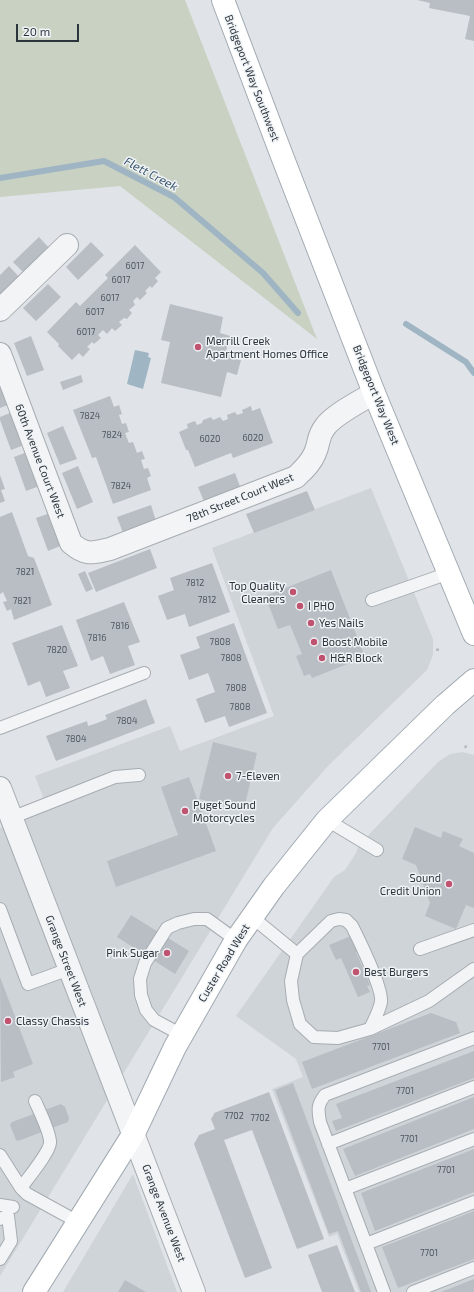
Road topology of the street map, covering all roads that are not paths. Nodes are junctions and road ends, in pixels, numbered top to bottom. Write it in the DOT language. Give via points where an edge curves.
graph roads {
  1 [pos="223,0"];
  2 [pos="282,156"];
  3 [pos="67,245"];
  4 [pos="0,310"];
  5 [pos="0,354"];
  6 [pos="374,394"];
  7 [pos="94,552"];
  8 [pos="449,573"];
  9 [pos="372,600"];
  10 [pos="474,634"];
  11 [pos="144,673"];
  12 [pos="474,680"];
  13 [pos="0,728"];
  14 [pos="139,775"];
  15 [pos="0,788"];
  16 [pos="7,817"];
  17 [pos="327,820"];
  18 [pos="377,850"];
  19 [pos="0,909"];
  20 [pos="252,917"];
  21 [pos="473,928"];
  22 [pos="236,940"];
  23 [pos="420,949"];
  24 [pos="297,954"];
  25 [pos="70,969"];
  26 [pos="474,969"];
  27 [pos="381,1001"];
  28 [pos="401,1015"];
  29 [pos="370,1029"];
  30 [pos="182,1035"];
  31 [pos="474,1038"];
  32 [pos="474,1088"];
  33 [pos="35,1101"];
  34 [pos="134,1133"];
  35 [pos="474,1139"];
  36 [pos="328,1144"];
  37 [pos="0,1155"];
  38 [pos="21,1188"];
  39 [pos="345,1189"];
  40 [pos="474,1202"];
  41 [pos="0,1205"];
  42 [pos="12,1207"];
  43 [pos="0,1219"];
  44 [pos="78,1222"];
  45 [pos="366,1244"];
  46 [pos="0,1259"];
  47 [pos="474,1268"];
  48 [pos="34,1292"];
  49 [pos="194,1292"];
  50 [pos="384,1292"];
  51 [pos="413,1292"];
  1 -- 2 [label="main road, Bridgeport Way Southwest"];
  2 -- 6 [label="main road, Bridgeport Way West"];
  3 -- 4 [label="street"];
  5 -- 7 [label="street, 60th Avenue Court West" via="71,543 80,550"];
  6 -- 7 [label="street, 78th Street Court West" via="326,425 319,436 316,452 309,465 296,476"];
  6 -- 8 [label="main road, Bridgeport Way West"];
  8 -- 9 [label="lane"];
  8 -- 10 [label="main road, Bridgeport Way West"];
  11 -- 13 [label="lane"];
  12 -- 17 [label="main road, Custer Road West"];
  14 -- 16 [label="lane" via="115,777"];
  15 -- 16 [label="street, Grange Street West"];
  16 -- 25 [label="street, Grange Street West"];
  17 -- 18 [label="lane"];
  17 -- 20 [label="main road, Custer Road West"];
  19 -- 25 [label="lane" via="28,984"];
  20 -- 22 [label="main road, Custer Road West"];
  20 -- 24 [label="lane"];
  21 -- 23 [label="lane"];
  22 -- 30 [label="main road, Custer Road West"];
  22 -- 30 [label="lane" via="207,919 178,923 167,928 145,963 140,979 141,995 146,1010 154,1020"];
  24 -- 27 [label="lane" via="331,921 346,920 352,926 380,989"];
  24 -- 29 [label="lane" via="291,981 300,1024 314,1037 338,1038"];
  25 -- 34 [label="street, Grange Street West"];
  26 -- 28 [label="lane" via="429,1001"];
  27 -- 28 [label="lane" via="390,1010"];
  27 -- 29 [label="lane"];
  28 -- 29 [label="lane"];
  30 -- 34 [label="main road, Custer Road West"];
  31 -- 36 [label="lane" via="325,1095 318,1110"];
  32 -- 36 [label="lane"];
  33 -- 38 [label="lane" via="50,1143 46,1153"];
  34 -- 44 [label="main road, Custer Road West"];
  34 -- 49 [label="street, Grange Avenue West"];
  35 -- 39 [label="lane"];
  36 -- 39 [label="lane"];
  37 -- 38 [label="lane"];
  38 -- 44 [label="lane" via="27,1194"];
  39 -- 45 [label="lane"];
  40 -- 45 [label="lane"];
  41 -- 42 [label="lane"];
  43 -- 46 [label="lane" via="8,1216 11,1241"];
  44 -- 48 [label="main road, Custer Road West"];
  45 -- 50 [label="lane"];
  47 -- 51 [label="lane"];
}
